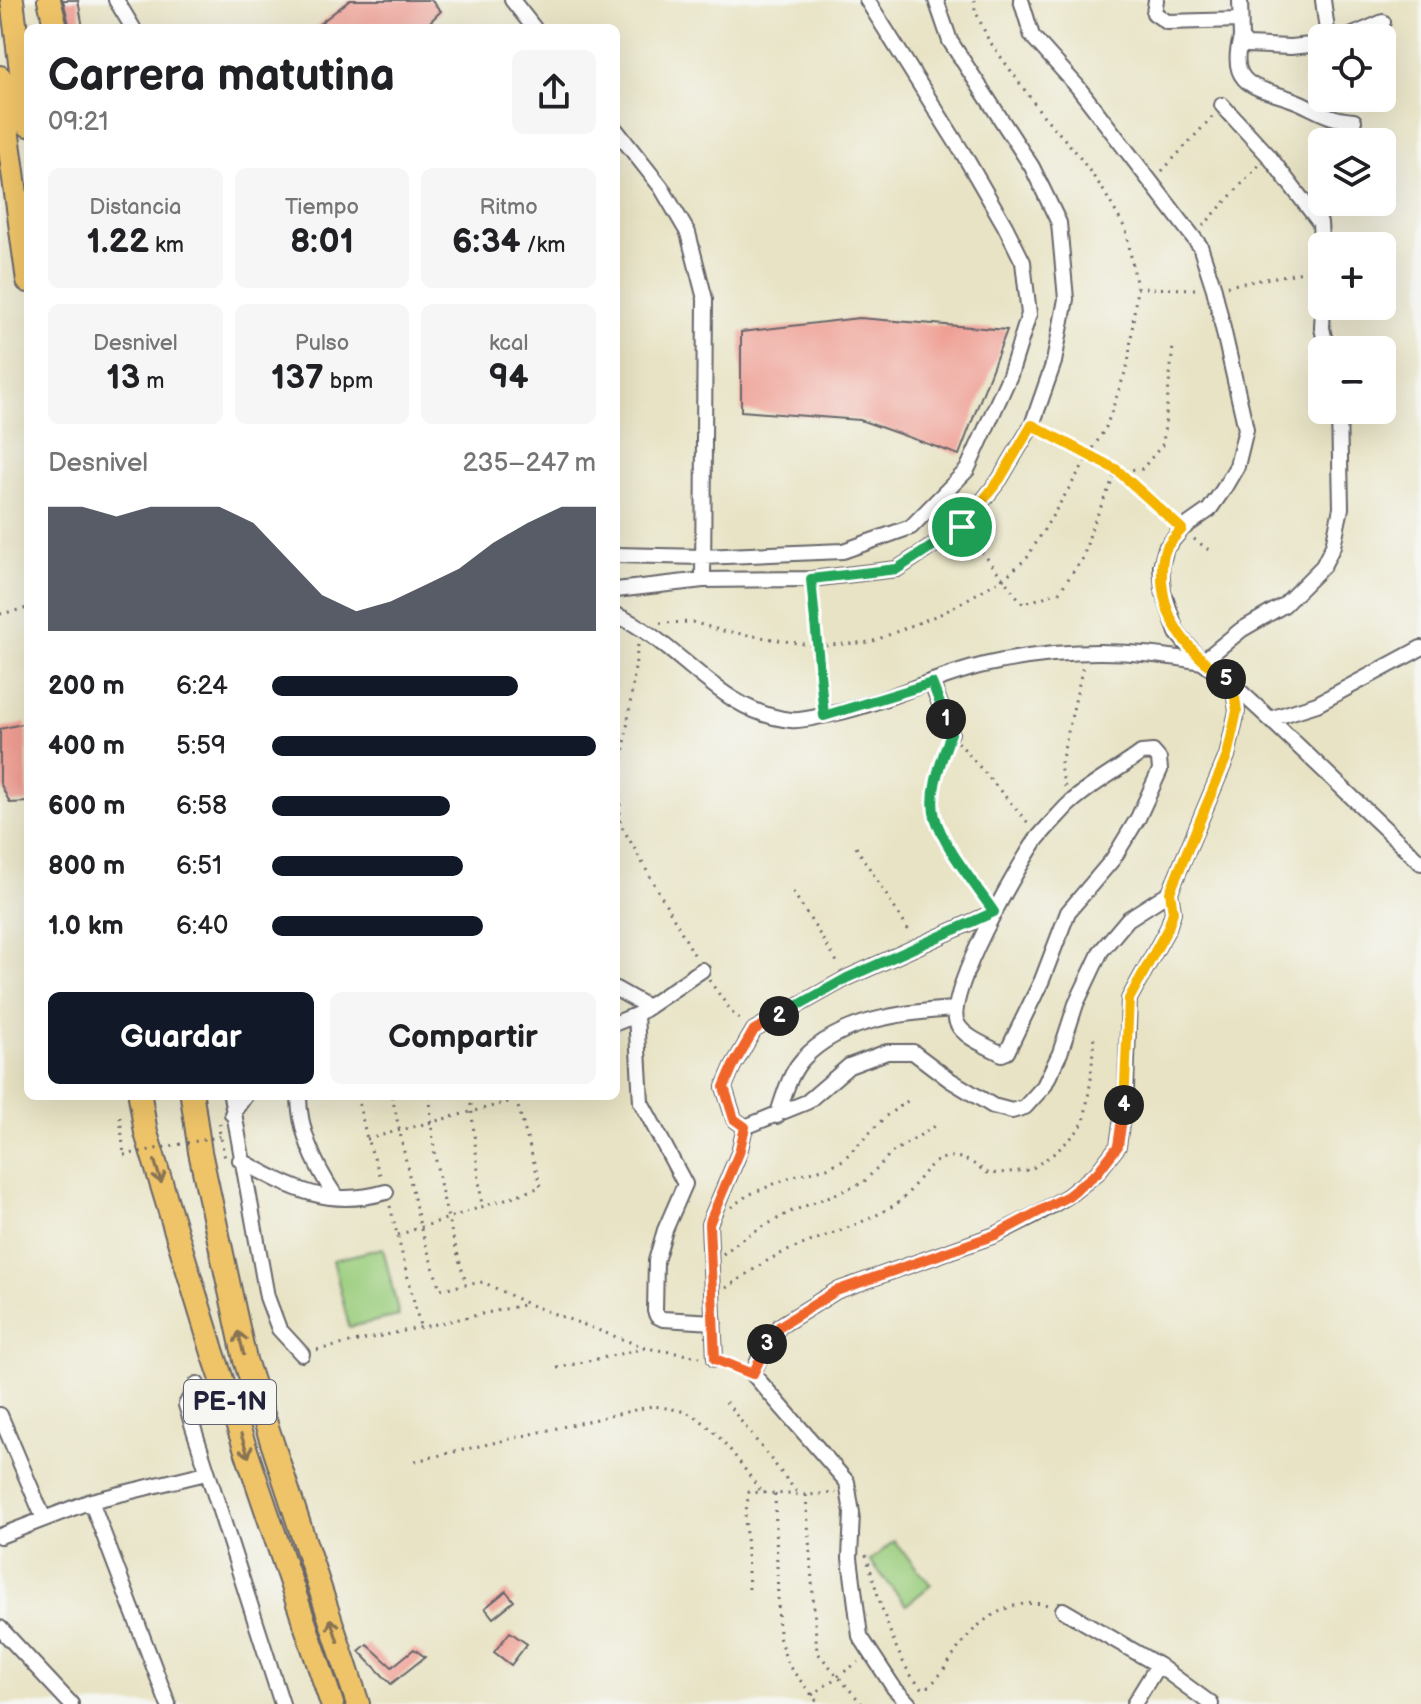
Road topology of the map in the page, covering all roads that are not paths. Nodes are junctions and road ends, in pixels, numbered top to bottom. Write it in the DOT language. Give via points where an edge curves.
graph roads {
  1 [pos="12,0"];
  2 [pos="49,0"];
  3 [pos="117,0"];
  4 [pos="512,0"];
  5 [pos="867,0"];
  6 [pos="936,0"];
  7 [pos="1021,0"];
  8 [pos="1156,0"];
  9 [pos="1240,0"];
  10 [pos="1323,0"];
  11 [pos="1240,20"];
  12 [pos="1383,22"];
  13 [pos="55,24"];
  14 [pos="131,24"];
  15 [pos="531,24"];
  16 [pos="1326,24"];
  17 [pos="1378,24"];
  18 [pos="1244,41"];
  19 [pos="1308,45"];
  20 [pos="0,77"];
  21 [pos="24,94"];
  22 [pos="1222,105"];
  23 [pos="1354,121"];
  24 [pos="620,135"];
  25 [pos="9,203"];
  26 [pos="1321,232"];
  27 [pos="24,265"];
  28 [pos="1339,424"];
  29 [pos="620,555"];
  30 [pos="703,557"];
  31 [pos="703,580"];
  32 [pos="620,590"];
  33 [pos="620,617"];
  34 [pos="620,622"];
  35 [pos="640,625"];
  36 [pos="1421,648"];
  37 [pos="1202,662"];
  38 [pos="932,683"];
  39 [pos="1233,685"];
  40 [pos="1270,719"];
  41 [pos="951,733"];
  42 [pos="1421,863"];
  43 [pos="1170,892"];
  44 [pos="994,912"];
  45 [pos="702,970"];
  46 [pos="620,992"];
  47 [pos="956,1009"];
  48 [pos="642,1011"];
  49 [pos="620,1021"];
  50 [pos="141,1100"];
  51 [pos="193,1100"];
  52 [pos="231,1100"];
  53 [pos="242,1100"];
  54 [pos="299,1100"];
  55 [pos="232,1114"];
  56 [pos="777,1116"];
  57 [pos="745,1127"];
  58 [pos="240,1160"];
  59 [pos="386,1192"];
  60 [pos="336,1197"];
  61 [pos="714,1322"];
  62 [pos="302,1354"];
  63 [pos="715,1359"];
  64 [pos="197,1384"];
  65 [pos="2,1425"];
  66 [pos="206,1473"];
  67 [pos="91,1501"];
  68 [pos="44,1519"];
  69 [pos="0,1536"];
  70 [pos="1063,1610"];
  71 [pos="0,1628"];
  72 [pos="1158,1665"];
  73 [pos="71,1704"];
  74 [pos="168,1704"];
  75 [pos="282,1704"];
  76 [pos="332,1704"];
  77 [pos="358,1704"];
  78 [pos="909,1704"];
  79 [pos="1134,1704"];
  80 [pos="1211,1704"];
  1 -- 21 [label="highway"];
  2 -- 13 [label="highway"];
  3 -- 14 [label="street"];
  4 -- 15 [label="street"];
  5 -- 30 [label="street" via="1005,226 1023,262 1029,314 1010,375 967,470 911,527 843,551"];
  6 -- 31 [label="street" via="950,41 1032,167 1059,223 1066,299 1054,362 1032,425 1000,479 962,527 897,569 811,579"];
  7 -- 37 [label="street" via="1032,36 1200,246 1214,289 1246,429 1237,466 1223,490 1209,510 1166,548 1161,566 1177,633"];
  8 -- 11 [label="street" via="1154,13 1167,22"];
  9 -- 11 [label="street"];
  10 -- 16 [label="street"];
  11 -- 18 [label="street"];
  12 -- 17 [label="street"];
  18 -- 19 [label="street"];
  18 -- 23 [label="street" via="1236,55 1250,85 1317,113"];
  20 -- 25 [label="highway"];
  22 -- 26 [label="street" via="1268,155 1320,223"];
  24 -- 30 [label="street" via="661,187 688,233 705,299"];
  25 -- 27 [label="highway"];
  28 -- 37 [label="street" via="1341,508 1323,566 1284,605 1241,630"];
  29 -- 30 [label="street"];
  30 -- 31 [label="street"];
  31 -- 32 [label="street"];
  33 -- 35 [label="street"];
  34 -- 35 [label="street"];
  35 -- 38 [label="street" via="722,692 761,713 793,721"];
  36 -- 40 [label="street" via="1317,704"];
  37 -- 38 [label="street" via="1087,651 983,665"];
  37 -- 39 [label="street"];
  38 -- 41 [label="street"];
  39 -- 40 [label="street"];
  39 -- 43 [label="street" via="1237,711 1227,756"];
  40 -- 42 [label="street"];
  43 -- 56 [label="street" via="1128,919 1101,951 1044,1086 1025,1107 1012,1111 993,1106 913,1052 887,1052 849,1066 807,1102"];
  43 -- 78 [label="street" via="1173,912 1168,928 1129,999 1118,1146 1097,1173 995,1235 836,1291 780,1326 753,1374 847,1482 860,1636"];
  44 -- 47 [label="street"];
  44 -- 47 [label="street" via="1040,836 1069,805 1141,753 1153,752 1160,770 1138,818 1113,859 1068,912 1007,1052 1002,1054 961,1029"];
  44 -- 57 [label="street" via="847,978 754,1030 724,1087 734,1119"];
  45 -- 48 [label="street"];
  46 -- 48 [label="street"];
  47 -- 56 [label="street" via="909,1012 842,1031 804,1058"];
  48 -- 49 [label="street"];
  48 -- 61 [label="street" via="641,1102 685,1184 656,1261 655,1311 663,1319"];
  50 -- 76 [label="highway, PE-1N, one-way" via="213,1353"];
  77 -- 51 [label="highway, PE-1N, one-way" via="245,1360"];
  52 -- 55 [label="street"];
  53 -- 55 [label="street"];
  54 -- 60 [label="street" via="310,1151"];
  55 -- 58 [label="street"];
  56 -- 57 [label="street"];
  57 -- 61 [label="street" via="709,1224"];
  58 -- 60 [label="street" via="285,1185"];
  58 -- 62 [label="street" via="267,1297 279,1329"];
  59 -- 60 [label="street" via="360,1200"];
  61 -- 63 [label="street"];
  64 -- 66 [label="street" via="186,1405"];
  65 -- 68 [label="street"];
  66 -- 67 [label="street"];
  66 -- 75 [label="street"];
  67 -- 68 [label="street"];
  67 -- 74 [label="street"];
  68 -- 69 [label="street"];
  70 -- 72 [label="street"];
  71 -- 73 [label="street"];
  72 -- 79 [label="street"];
  72 -- 80 [label="street"];
}
